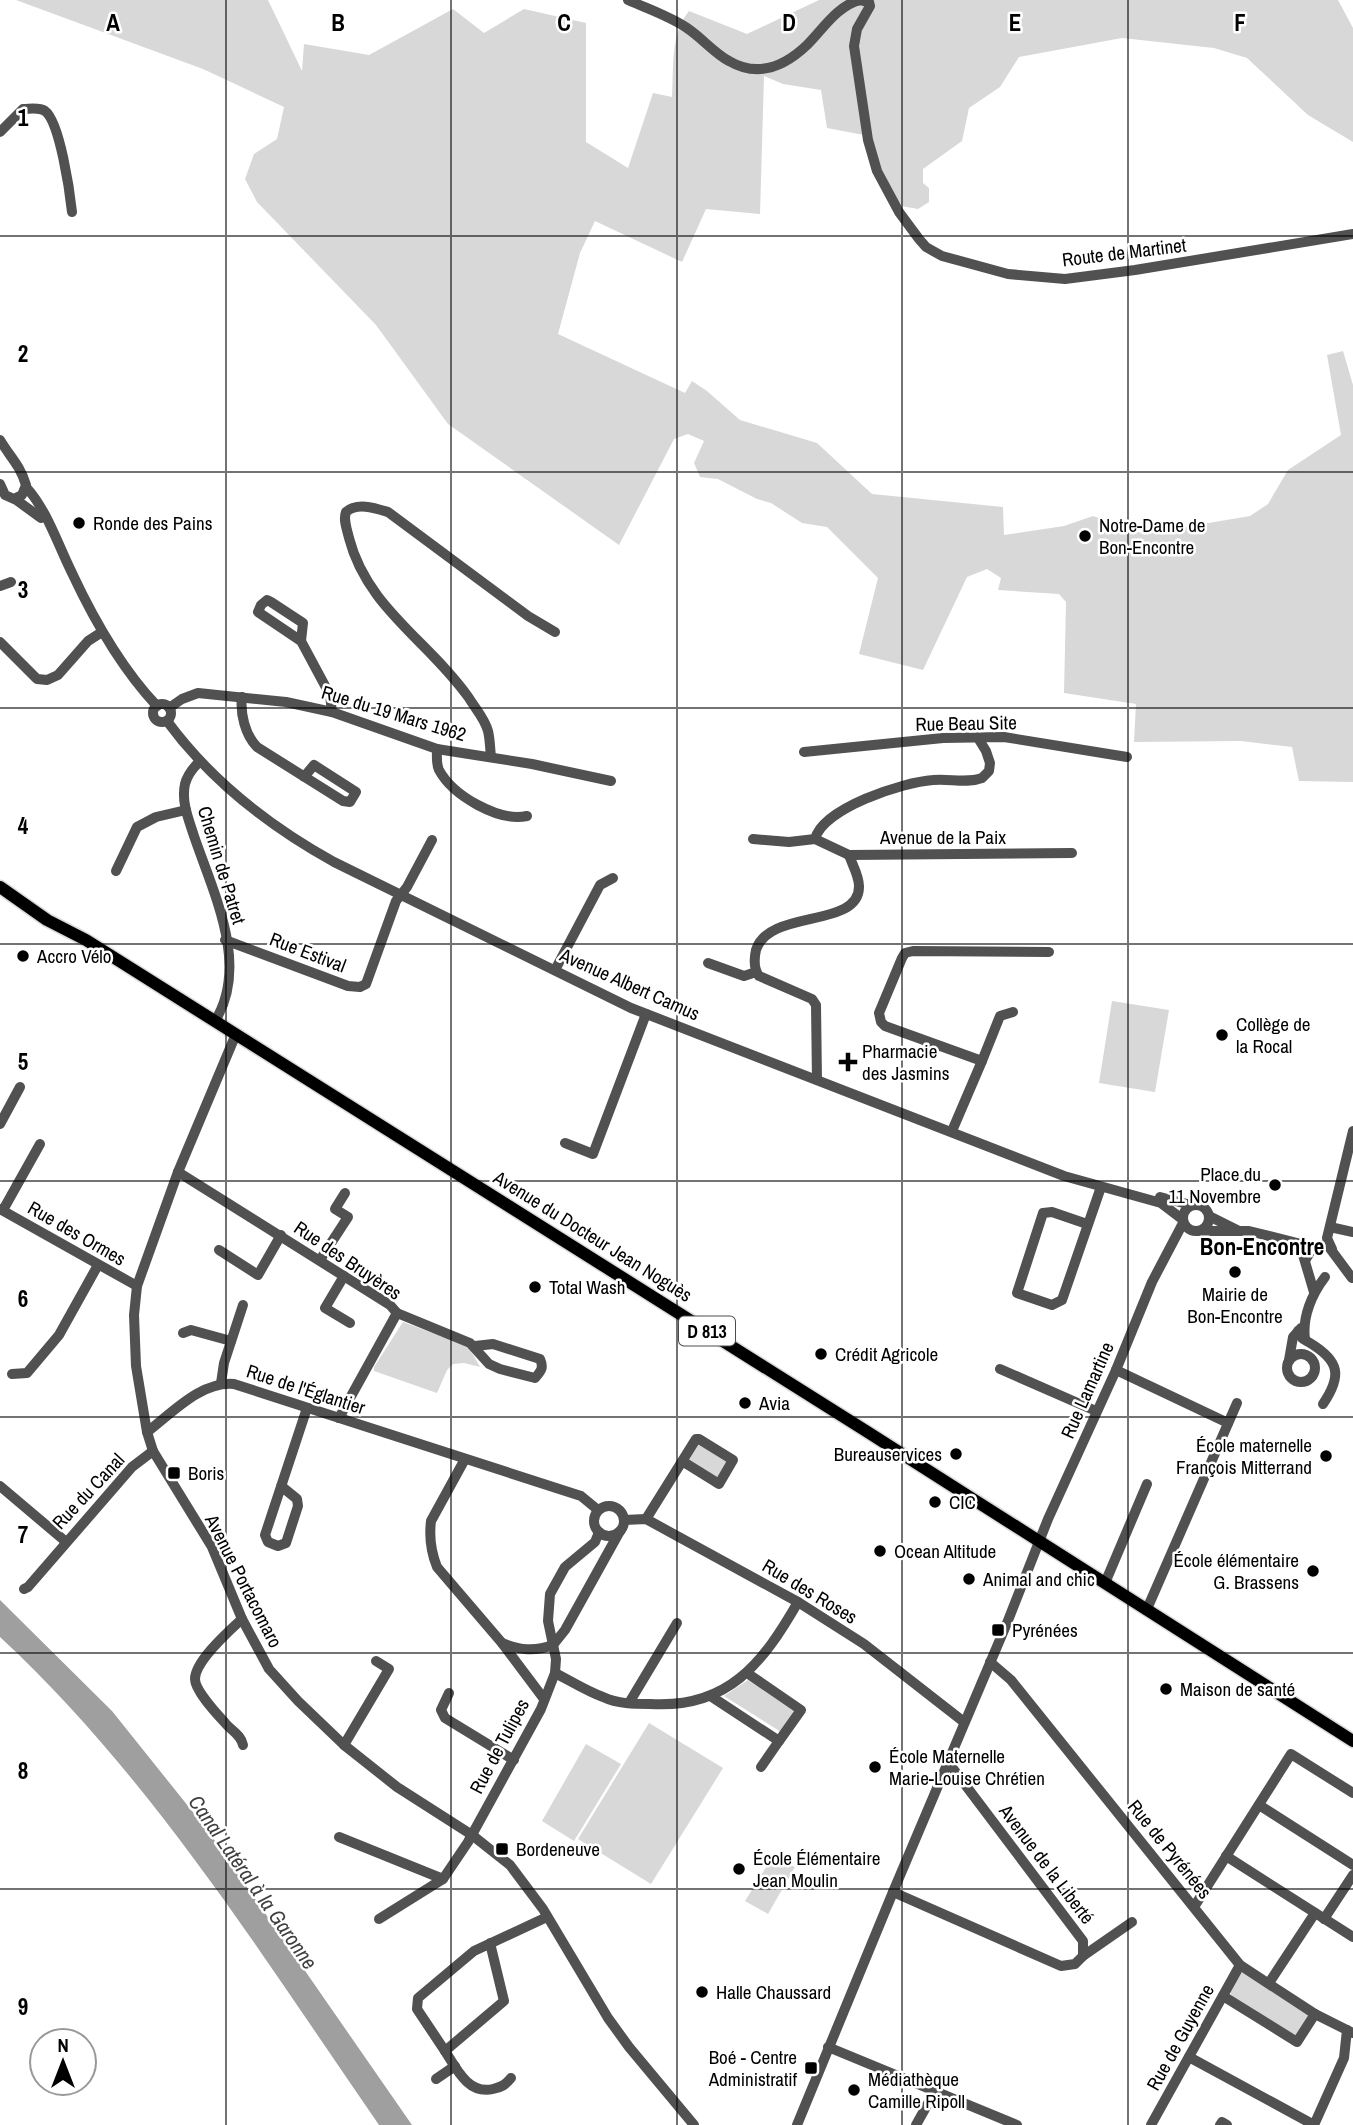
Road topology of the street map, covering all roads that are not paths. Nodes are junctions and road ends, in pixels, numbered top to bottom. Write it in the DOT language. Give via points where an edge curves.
graph roads {
  1 [pos="628,0"];
  2 [pos="860,0"];
  3 [pos="0,132"];
  4 [pos="72,212"];
  5 [pos="1353,234"];
  6 [pos="0,440"];
  7 [pos="0,460"];
  8 [pos="15,460"];
  9 [pos="0,484"];
  10 [pos="26,487"];
  11 [pos="14,499"];
  12 [pos="0,503"];
  13 [pos="48,524"];
  14 [pos="103,632"];
  15 [pos="555,632"];
  16 [pos="301,641"];
  17 [pos="0,642"];
  18 [pos="242,697"];
  19 [pos="157,706"];
  20 [pos="169,708"];
  21 [pos="332,712"];
  22 [pos="167,721"];
  23 [pos="978,738"];
  24 [pos="437,748"];
  25 [pos="804,752"];
  26 [pos="491,757"];
  27 [pos="1127,757"];
  28 [pos="199,762"];
  29 [pos="304,777"];
  30 [pos="611,781"];
  31 [pos="186,810"];
  32 [pos="527,816"];
  33 [pos="752,839"];
  34 [pos="816,839"];
  35 [pos="432,840"];
  36 [pos="1072,853"];
  37 [pos="849,855"];
  38 [pos="116,871"];
  39 [pos="613,878"];
  40 [pos="0,887"];
  41 [pos="401,894"];
  42 [pos="225,940"];
  43 [pos="1049,952"];
  44 [pos="708,963"];
  45 [pos="555,970"];
  46 [pos="756,972"];
  47 [pos="1013,1012"];
  48 [pos="646,1014"];
  49 [pos="215,1021"];
  50 [pos="236,1034"];
  51 [pos="982,1061"];
  52 [pos="817,1080"];
  53 [pos="20,1087"];
  54 [pos="0,1125"];
  55 [pos="952,1131"];
  56 [pos="1353,1131"];
  57 [pos="565,1143"];
  58 [pos="40,1144"];
  59 [pos="178,1172"];
  60 [pos="1101,1186"];
  61 [pos="345,1193"];
  62 [pos="1128,1193"];
  63 [pos="1191,1205"];
  64 [pos="1,1210"];
  65 [pos="1209,1216"];
  66 [pos="1087,1224"];
  67 [pos="1189,1226"];
  68 [pos="1238,1231"];
  69 [pos="1353,1232"];
  70 [pos="281,1235"];
  71 [pos="1324,1241"];
  72 [pos="1290,1242"];
  73 [pos="219,1250"];
  74 [pos="1306,1259"];
  75 [pos="320,1260"];
  76 [pos="1338,1261"];
  77 [pos="98,1265"];
  78 [pos="1310,1272"];
  79 [pos="344,1276"];
  80 [pos="1328,1276"];
  81 [pos="1352,1278"];
  82 [pos="136,1286"];
  83 [pos="1314,1292"];
  84 [pos="243,1305"];
  85 [pos="397,1313"];
  86 [pos="350,1323"];
  87 [pos="183,1333"];
  88 [pos="1302,1333"];
  89 [pos="231,1341"];
  90 [pos="475,1346"];
  91 [pos="1309,1356"];
  92 [pos="1289,1360"];
  93 [pos="1000,1369"];
  94 [pos="1115,1370"];
  95 [pos="12,1374"];
  96 [pos="221,1383"];
  97 [pos="1237,1403"];
  98 [pos="1322,1404"];
  99 [pos="307,1408"];
  100 [pos="1096,1411"];
  101 [pos="339,1418"];
  102 [pos="1228,1423"];
  103 [pos="147,1432"];
  104 [pos="153,1451"];
  105 [pos="465,1460"];
  106 [pos="682,1461"];
  107 [pos="1147,1484"];
  108 [pos="0,1486"];
  109 [pos="281,1486"];
  110 [pos="598,1510"];
  111 [pos="646,1519"];
  112 [pos="622,1525"];
  113 [pos="599,1532"];
  114 [pos="65,1541"];
  115 [pos="1038,1541"];
  116 [pos="1105,1583"];
  117 [pos="24,1588"];
  118 [pos="798,1602"];
  119 [pos="1147,1609"];
  120 [pos="242,1619"];
  121 [pos="677,1623"];
  122 [pos="502,1643"];
  123 [pos="553,1645"];
  124 [pos="376,1661"];
  125 [pos="990,1662"];
  126 [pos="555,1673"];
  127 [pos="747,1673"];
  128 [pos="449,1693"];
  129 [pos="712,1696"];
  130 [pos="544,1699"];
  131 [pos="629,1703"];
  132 [pos="964,1722"];
  133 [pos="779,1741"];
  134 [pos="1353,1741"];
  135 [pos="243,1745"];
  136 [pos="344,1745"];
  137 [pos="514,1760"];
  138 [pos="948,1762"];
  139 [pos="761,1767"];
  140 [pos="1353,1793"];
  141 [pos="1259,1805"];
  142 [pos="472,1835"];
  143 [pos="339,1837"];
  144 [pos="1226,1856"];
  145 [pos="1353,1865"];
  146 [pos="1353,1875"];
  147 [pos="443,1879"];
  148 [pos="892,1892"];
  149 [pos="1194,1907"];
  150 [pos="1319,1916"];
  151 [pos="547,1917"];
  152 [pos="379,1919"];
  153 [pos="1132,1922"];
  154 [pos="1353,1937"];
  155 [pos="490,1943"];
  156 [pos="1083,1956"];
  157 [pos="1240,1965"];
  158 [pos="1269,1983"];
  159 [pos="1223,1996"];
  160 [pos="1315,2014"];
  161 [pos="1350,2031"];
  162 [pos="828,2047"];
  163 [pos="444,2051"];
  164 [pos="1189,2057"];
  165 [pos="455,2066"];
  166 [pos="511,2078"];
  167 [pos="436,2080"];
  168 [pos="935,2091"];
  169 [pos="1012,2124"];
  170 [pos="694,2125"];
  171 [pos="797,2125"];
  172 [pos="916,2125"];
  173 [pos="1151,2125"];
  174 [pos="1220,2125"];
  175 [pos="1227,2125"];
  176 [pos="1314,2125"];
  1 -- 2 [label="street, Route de Martinet" via="684,26 728,61 757,70 791,59 837,14"];
  2 -- 5 [label="street, Route de Martinet" via="870,6 857,29 854,46 871,157 899,212 926,247 942,256 1008,274 1065,279"];
  3 -- 4 [label="street" via="23,109 45,111 67,172"];
  6 -- 8 [label="street, Avenue Albert Camus"];
  7 -- 8 [label="street"];
  8 -- 10 [label="street, Avenue Albert Camus"];
  9 -- 11 [label="street, Avenue Albert Camus" via="5,495"];
  10 -- 11 [label="street"];
  10 -- 13 [label="street, Avenue Albert Camus"];
  11 -- 12 [label="street"];
  11 -- 13 [label="street, Avenue Albert Camus"];
  13 -- 14 [label="street, Avenue Albert Camus"];
  14 -- 17 [label="street" via="47,680 37,679"];
  14 -- 19 [label="street, Avenue Albert Camus"];
  15 -- 26 [label="street" via="388,512 361,506 346,512 354,556 371,588 460,685 488,729"];
  16 -- 21 [label="street" via="330,695"];
  18 -- 20 [label="street, Rue du 19 Mars 1962" via="198,693"];
  18 -- 21 [label="street, Rue du 19 Mars 1962"];
  18 -- 29 [label="street" via="241,708 253,743"];
  19 -- 20 [label="street"];
  19 -- 22 [label="street, Avenue Albert Camus" via="154,717"];
  20 -- 22 [label="street"];
  21 -- 24 [label="street, Rue du 19 Mars 1962"];
  22 -- 28 [label="street, Avenue Albert Camus"];
  23 -- 25 [label="street, Rue Beau Site"];
  23 -- 27 [label="street, Rue Beau Site" via="1004,737"];
  23 -- 34 [label="street" via="990,763 982,778 901,786 844,809 820,828"];
  24 -- 26 [label="street, Rue du 19 Mars 1962"];
  24 -- 32 [label="street" via="439,770 475,804 506,816"];
  26 -- 30 [label="street, Rue du 19 Mars 1962"];
  28 -- 31 [label="street, Chemin de Patret" via="186,780"];
  28 -- 41 [label="street, Avenue Albert Camus" via="297,841"];
  31 -- 38 [label="street" via="136,827"];
  31 -- 42 [label="street, Chemin de Patret" via="219,907"];
  33 -- 34 [label="street"];
  34 -- 37 [label="street, Avenue de la Paix"];
  35 -- 41 [label="street"];
  36 -- 37 [label="street, Avenue de la Paix"];
  37 -- 46 [label="street" via="859,886 851,905 770,932 756,949"];
  39 -- 45 [label="street" via="600,885"];
  40 -- 49 [label="main road, Avenue du Docteur Jean Noguès / D 813"];
  41 -- 42 [label="street, Rue Estival" via="366,984 360,987"];
  41 -- 45 [label="street, Avenue Albert Camus"];
  42 -- 49 [label="street, Chemin de Patret" via="228,985"];
  43 -- 51 [label="street" via="905,953 879,1013 881,1022"];
  44 -- 46 [label="street" via="744,976"];
  45 -- 48 [label="street, Avenue Albert Camus"];
  46 -- 52 [label="street" via="816,1005"];
  47 -- 51 [label="street" via="1000,1016"];
  48 -- 52 [label="street, Avenue Albert Camus"];
  48 -- 57 [label="street" via="593,1154"];
  49 -- 50 [label="main road, Avenue du Docteur Jean Noguès / D 813"];
  50 -- 59 [label="street, Avenue Portacomaro"];
  50 -- 115 [label="main road, Avenue du Docteur Jean Noguès / D 813"];
  51 -- 55 [label="street"];
  52 -- 55 [label="street, Avenue Albert Camus"];
  53 -- 54 [label="street"];
  55 -- 60 [label="street, Avenue Albert Camus"];
  56 -- 71 [label="street"];
  58 -- 64 [label="street"];
  59 -- 70 [label="street, Rue des Bruyères"];
  59 -- 82 [label="street, Avenue Portacomaro"];
  60 -- 62 [label="street, Avenue Albert Camus"];
  60 -- 66 [label="street"];
  61 -- 75 [label="street" via="335,1209 348,1217"];
  62 -- 63 [label="street, Avenue Albert Camus"];
  62 -- 67 [label="street, Avenue Albert Camus" via="1161,1203"];
  63 -- 65 [label="street" via="1203,1207"];
  63 -- 67 [label="street" via="1185,1211"];
  64 -- 77 [label="street, Rue des Ormes"];
  65 -- 67 [label="street" via="1206,1226"];
  65 -- 68 [label="street"];
  66 -- 66 [label="street" via="1043,1213 1017,1293 1052,1305 1062,1300"];
  67 -- 68 [label="street"];
  67 -- 94 [label="street, Rue Lamartine" via="1152,1282"];
  68 -- 72 [label="street"];
  69 -- 71 [label="street"];
  70 -- 73 [label="street" via="258,1275"];
  70 -- 75 [label="street, Rue des Bruyères"];
  71 -- 72 [label="street"];
  71 -- 74 [label="street"];
  71 -- 76 [label="street"];
  72 -- 74 [label="street"];
  74 -- 78 [label="street"];
  75 -- 79 [label="street, Rue des Bruyères"];
  76 -- 80 [label="street"];
  76 -- 81 [label="street"];
  77 -- 82 [label="street, Rue des Ormes"];
  77 -- 95 [label="street" via="59,1335 27,1373"];
  78 -- 80 [label="street" via="1316,1277"];
  78 -- 83 [label="street"];
  79 -- 85 [label="street, Rue des Bruyères"];
  79 -- 86 [label="street" via="325,1308"];
  80 -- 81 [label="street"];
  80 -- 83 [label="street"];
  82 -- 103 [label="street, Avenue Portacomaro" via="136,1366"];
  83 -- 88 [label="street"];
  84 -- 89 [label="street"];
  85 -- 90 [label="street"];
  85 -- 101 [label="street, Rue des Bruyères"];
  87 -- 89 [label="street" via="191,1330"];
  88 -- 91 [label="street"];
  88 -- 92 [label="street" via="1293,1337"];
  88 -- 98 [label="street" via="1336,1368 1336,1379"];
  89 -- 96 [label="street"];
  90 -- 90 [label="street" via="500,1370 535,1378 542,1370 540,1359 493,1344"];
  91 -- 92 [label="street" via="1296,1355"];
  91 -- 92 [label="street" via="1315,1372 1306,1381 1290,1376"];
  93 -- 100 [label="street"];
  94 -- 100 [label="street, Rue Lamartine"];
  94 -- 102 [label="street"];
  96 -- 99 [label="street, Rue de l'Églantier"];
  96 -- 103 [label="street, Rue de l'Églantier" via="207,1387"];
  97 -- 102 [label="street"];
  99 -- 101 [label="street, Rue de l'Églantier"];
  99 -- 109 [label="street"];
  100 -- 115 [label="street, Rue Lamartine"];
  101 -- 105 [label="street, Rue de l'Églantier"];
  102 -- 119 [label="street"];
  103 -- 104 [label="street, Avenue Portacomaro"];
  104 -- 114 [label="street, Rue du Canal" via="132,1467"];
  104 -- 120 [label="street, Avenue Portacomaro" via="212,1547"];
  105 -- 110 [label="street" via="581,1496"];
  105 -- 122 [label="street" via="431,1521 433,1558"];
  106 -- 106 [label="street" via="698,1438 733,1460 719,1484"];
  106 -- 111 [label="street"];
  107 -- 116 [label="street"];
  108 -- 114 [label="street"];
  109 -- 109 [label="street" via="265,1535 278,1546 285,1543 298,1506 297,1499"];
  110 -- 112 [label="street" via="616,1508"];
  110 -- 113 [label="street" via="594,1519"];
  111 -- 112 [label="street"];
  111 -- 118 [label="street, Rue des Roses"];
  112 -- 113 [label="street" via="612,1535"];
  112 -- 123 [label="street"];
  113 -- 123 [label="street" via="595,1542 565,1567 550,1594 548,1621"];
  114 -- 117 [label="street, Rue du Canal"];
  115 -- 116 [label="main road, Avenue du Docteur Jean Noguès / D 813"];
  115 -- 125 [label="street, Rue Lamartine"];
  116 -- 119 [label="main road, Avenue du Docteur Jean Noguès / D 813"];
  118 -- 127 [label="street" via="769,1649"];
  118 -- 132 [label="street, Rue des Roses" via="864,1644"];
  119 -- 134 [label="main road, Avenue du Docteur Jean Noguès / D 813"];
  120 -- 135 [label="street" via="195,1677 198,1688"];
  120 -- 136 [label="street, Avenue Portacomaro" via="269,1669"];
  121 -- 131 [label="street"];
  122 -- 123 [label="street" via="518,1650"];
  122 -- 130 [label="street"];
  123 -- 126 [label="street"];
  124 -- 136 [label="street" via="390,1670"];
  125 -- 132 [label="street, Rue Lamartine"];
  125 -- 149 [label="street, Rue de Pyrénées" via="1011,1680"];
  126 -- 130 [label="street, Rue de Tulipes"];
  126 -- 131 [label="street" via="604,1698"];
  127 -- 129 [label="street"];
  127 -- 133 [label="street" via="801,1710"];
  128 -- 137 [label="street" via="440,1710 445,1718"];
  129 -- 131 [label="street" via="662,1705"];
  129 -- 133 [label="street"];
  130 -- 137 [label="street, Rue de Tulipes"];
  132 -- 138 [label="street, Rue Lamartine"];
  133 -- 139 [label="street"];
  136 -- 142 [label="street, Avenue Portacomaro" via="397,1787"];
  137 -- 142 [label="street, Rue de Tulipes"];
  138 -- 148 [label="street, Rue Lamartine"];
  138 -- 156 [label="street, Avenue de la Liberté" via="1083,1941"];
  140 -- 141 [label="street" via="1291,1754"];
  141 -- 144 [label="street"];
  141 -- 145 [label="street"];
  142 -- 147 [label="street, Rue de Tulipes"];
  142 -- 151 [label="street, Avenue Portacomaro" via="510,1865"];
  143 -- 147 [label="street"];
  144 -- 149 [label="street"];
  144 -- 150 [label="street"];
  146 -- 150 [label="street"];
  147 -- 152 [label="street"];
  148 -- 156 [label="street, Avenue de la Liberté" via="1061,1966 1074,1964"];
  148 -- 162 [label="street, Rue Lamartine"];
  149 -- 157 [label="street, Rue de Pyrénées"];
  150 -- 154 [label="street"];
  150 -- 158 [label="street"];
  151 -- 155 [label="street"];
  151 -- 170 [label="street, Avenue Portacomaro" via="608,2018"];
  153 -- 156 [label="street"];
  155 -- 163 [label="street" via="504,2001"];
  155 -- 163 [label="street" via="417,1999 417,2009"];
  157 -- 158 [label="street, Rue de Pyrénées"];
  157 -- 159 [label="street, Rue de Guyenne"];
  158 -- 160 [label="street, Rue de Pyrénées"];
  159 -- 160 [label="street" via="1297,2042"];
  159 -- 164 [label="street, Rue de Guyenne"];
  160 -- 161 [label="street, Rue de Pyrénées"];
  161 -- 176 [label="street" via="1344,2058"];
  162 -- 168 [label="street"];
  162 -- 171 [label="street, Rue Lamartine"];
  163 -- 165 [label="street"];
  164 -- 173 [label="street, Rue de Guyenne"];
  164 -- 176 [label="street"];
  165 -- 166 [label="street" via="472,2087 484,2091 504,2087"];
  165 -- 167 [label="street"];
  168 -- 169 [label="street"];
  168 -- 172 [label="street"];
  174 -- 175 [label="street"];
}
